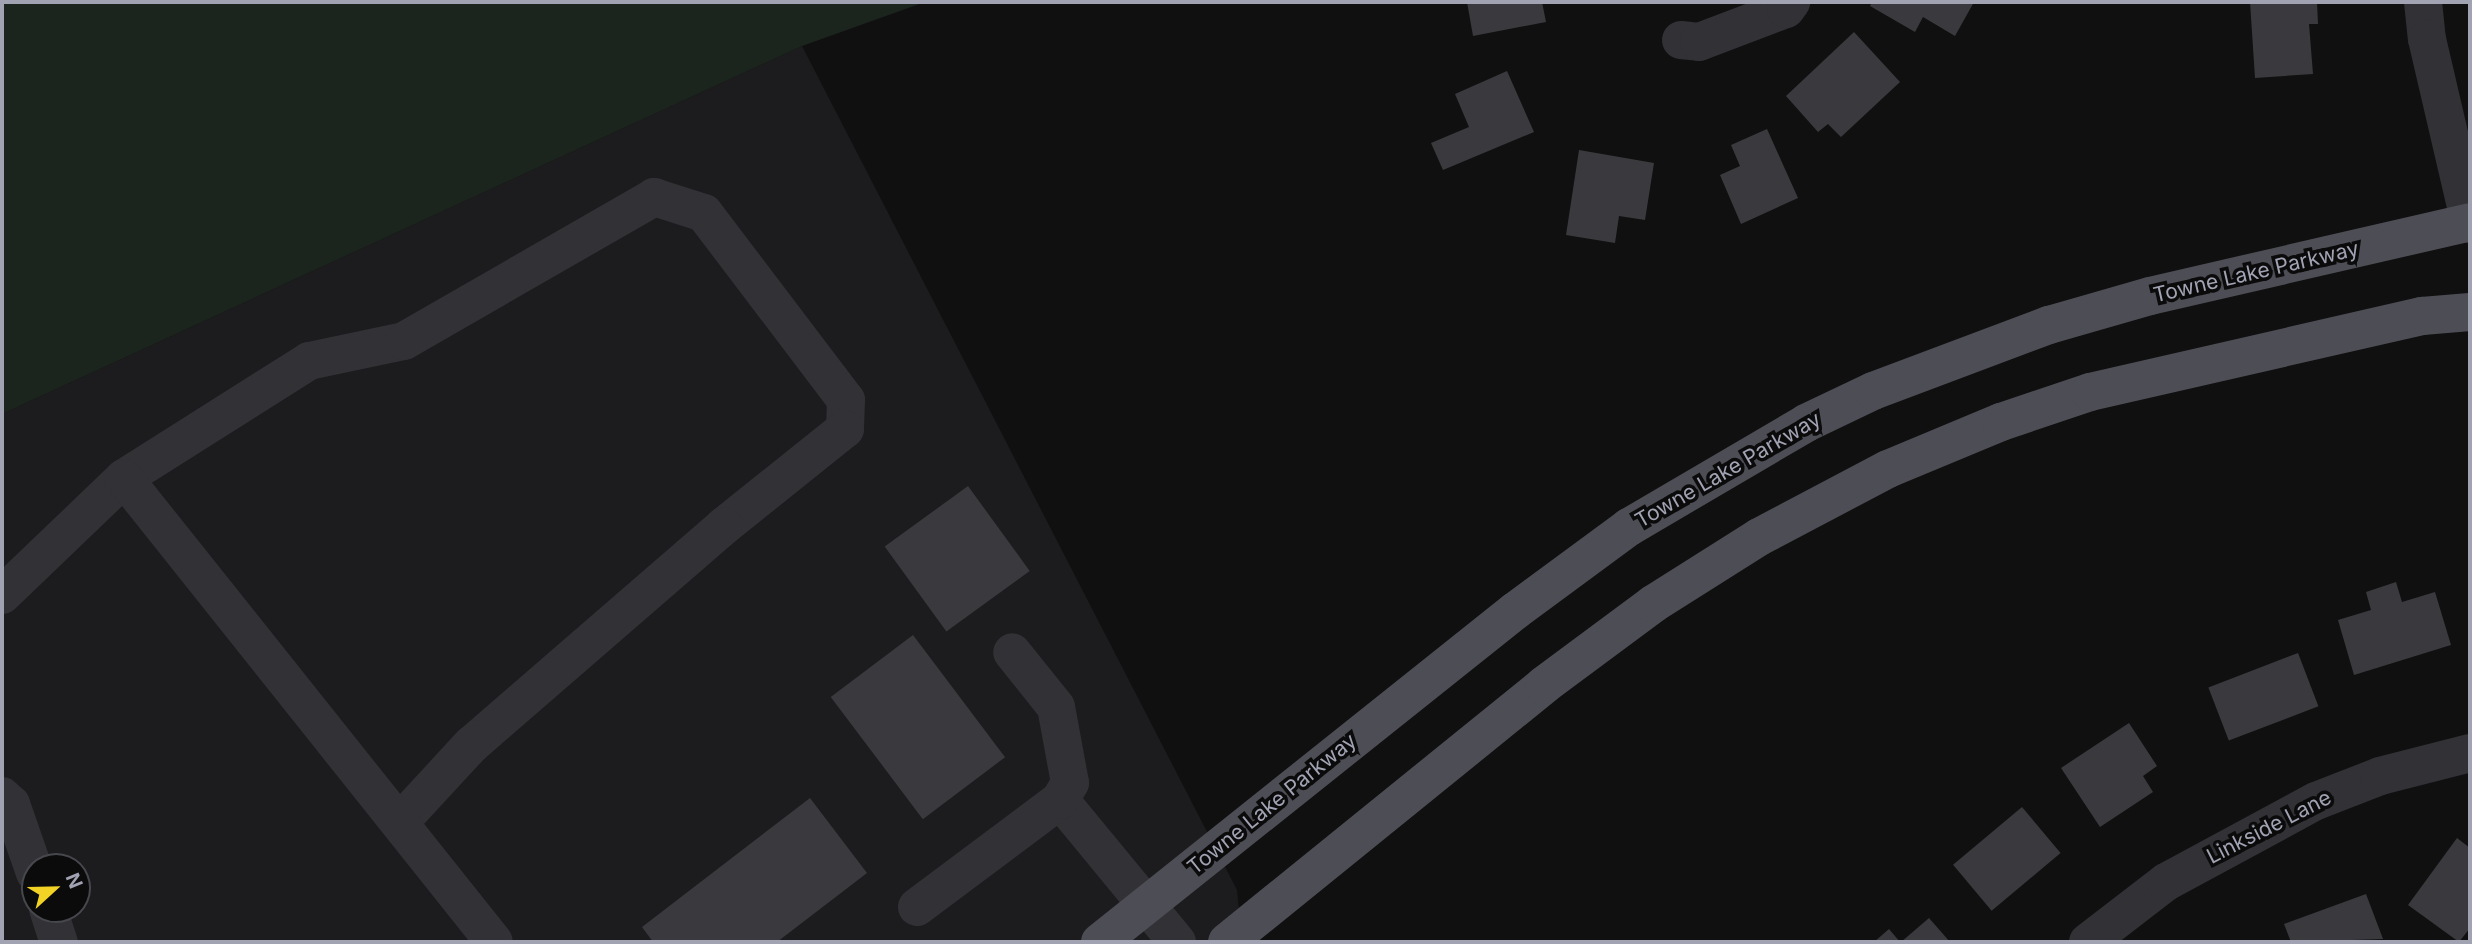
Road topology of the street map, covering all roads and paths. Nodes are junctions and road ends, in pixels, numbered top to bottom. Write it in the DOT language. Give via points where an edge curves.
graph roads {
  1 [pos="1791,2"];
  2 [pos="2423,2"];
  3 [pos="1681,40"];
  4 [pos="2470,222"];
  5 [pos="2470,312"];
  6 [pos="124,478"];
  7 [pos="2,595"];
  8 [pos="1012,652"];
  9 [pos="2470,753"];
  10 [pos="2,796"];
  11 [pos="1060,800"];
  12 [pos="400,822"];
  13 [pos="28,853"];
  14 [pos="1146,905"];
  15 [pos="917,906"];
  16 [pos="53,923"];
  17 [pos="59,942"];
  18 [pos="494,942"];
  19 [pos="1100,942"];
  20 [pos="1177,942"];
  21 [pos="1227,942"];
  22 [pos="2088,942"];
  1 -- 3 [label="street" via="1786,9 1699,42"];
  2 -- 4 [label="street" via="2427,38"];
  4 -- 14 [label="main road, Towne Lake Parkway" via="2049,324 1909,377 1806,423 1608,542 1494,627"];
  5 -- 21 [label="main road" via="2422,316 2090,392 2001,422 1888,469 1759,537 1653,604 1544,685"];
  6 -- 7 [label="street"];
  6 -- 12 [label="street"];
  6 -- 12 [label="street" via="309,361 404,341 654,197 704,213 846,400 845,429 724,526 472,744"];
  8 -- 11 [label="street" via="1060,718 1070,775"];
  9 -- 22 [label="street, Linkside Lane" via="2380,776 2316,801 2166,882"];
  10 -- 13 [label="street" via="11,804"];
  11 -- 14 [label="street"];
  11 -- 15 [label="street"];
  12 -- 18 [label="street"];
  14 -- 19 [label="main road, Towne Lake Parkway"];
  14 -- 20 [label="street"];
  16 -- 17 [label="street"];
}
